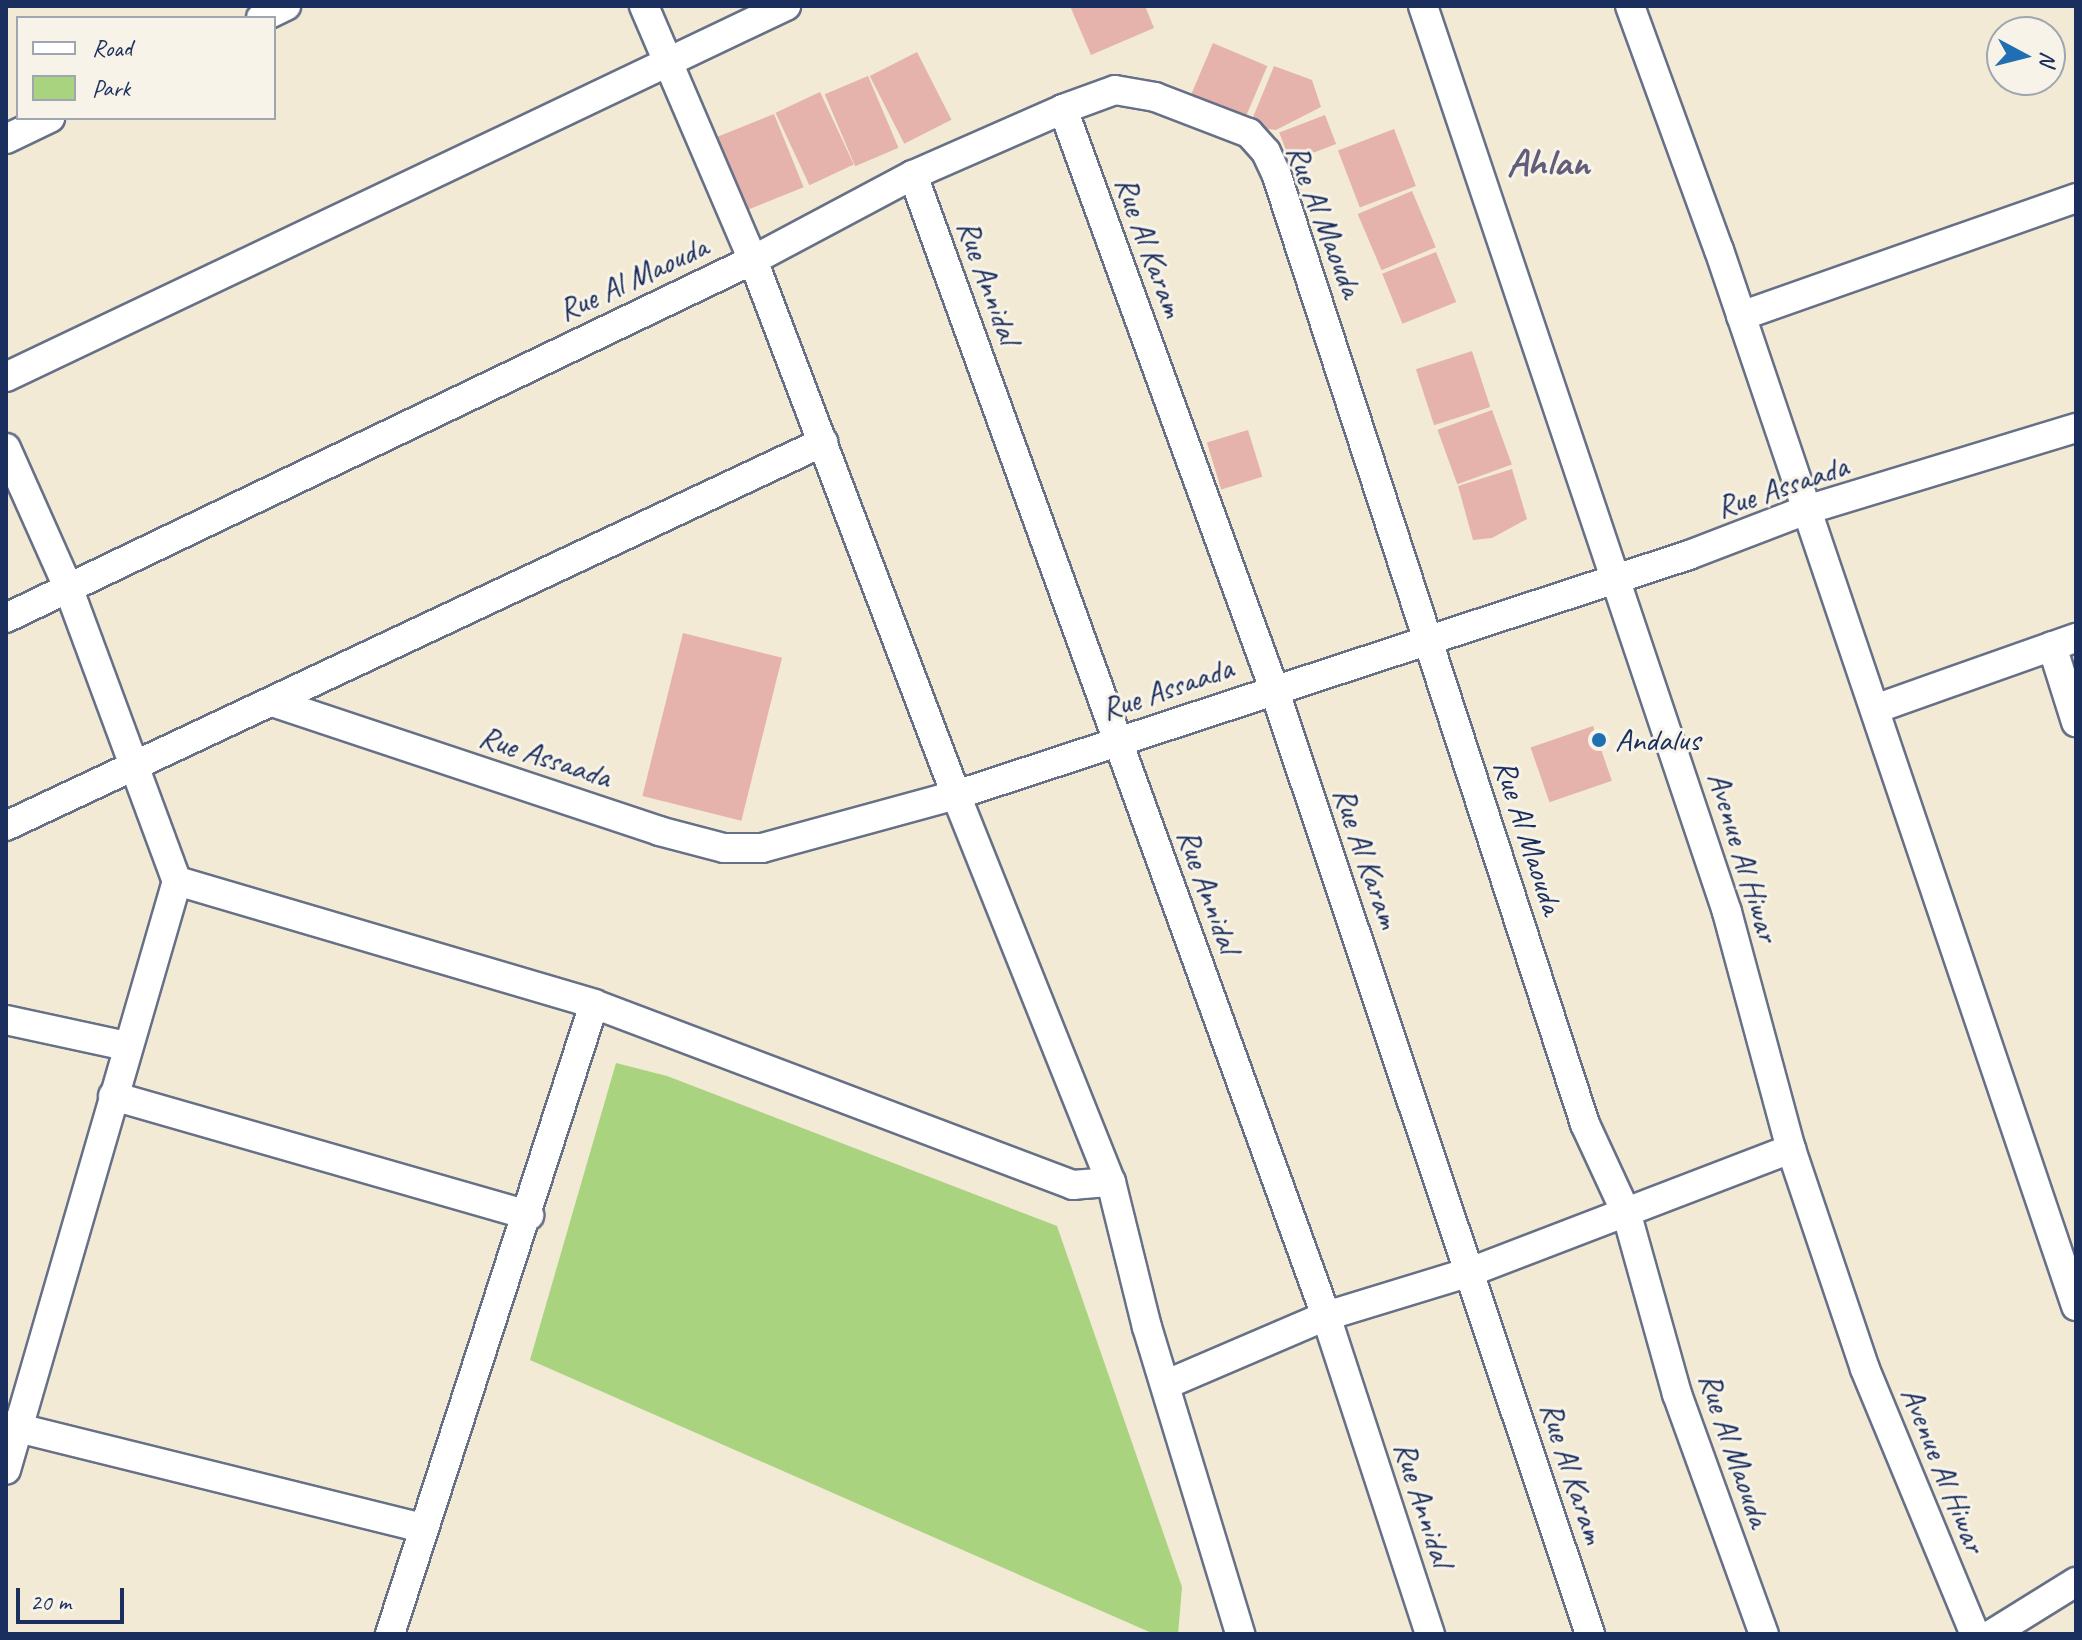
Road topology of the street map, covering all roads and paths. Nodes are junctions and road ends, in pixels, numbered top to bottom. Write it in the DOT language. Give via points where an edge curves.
graph roads {
  1 [pos="286,6"];
  2 [pos="644,6"];
  3 [pos="786,6"];
  4 [pos="1423,6"];
  5 [pos="1630,6"];
  6 [pos="265,16"];
  7 [pos="665,63"];
  8 [pos="1063,109"];
  9 [pos="46,120"];
  10 [pos="6,139"];
  11 [pos="913,175"];
  12 [pos="2076,198"];
  13 [pos="753,260"];
  14 [pos="1741,316"];
  15 [pos="6,377"];
  16 [pos="2076,428"];
  17 [pos="823,442"];
  18 [pos="6,448"];
  19 [pos="1806,510"];
  20 [pos="1615,577"];
  21 [pos="68,587"];
  22 [pos="6,618"];
  23 [pos="1429,638"];
  24 [pos="2064,642"];
  25 [pos="1274,689"];
  26 [pos="275,703"];
  27 [pos="1875,709"];
  28 [pos="2076,722"];
  29 [pos="1117,742"];
  30 [pos="137,767"];
  31 [pos="956,795"];
  32 [pos="6,826"];
  33 [pos="177,881"];
  34 [pos="594,1004"];
  35 [pos="6,1020"];
  36 [pos="126,1046"];
  37 [pos="113,1096"];
  38 [pos="1791,1149"];
  39 [pos="1111,1182"];
  40 [pos="529,1215"];
  41 [pos="1627,1215"];
  42 [pos="1470,1272"];
  43 [pos="2076,1306"];
  44 [pos="1326,1316"];
  45 [pos="1167,1384"];
  46 [pos="12,1427"];
  47 [pos="6,1470"];
  48 [pos="421,1528"];
  49 [pos="2076,1582"];
  50 [pos="2028,1625"];
  51 [pos="390,1634"];
  52 [pos="1240,1634"];
  53 [pos="1430,1634"];
  54 [pos="1590,1634"];
  55 [pos="1764,1634"];
  56 [pos="1975,1634"];
  57 [pos="1992,1634"];
  1 -- 6 [label="street"];
  2 -- 7 [label="street"];
  3 -- 7 [label="street"];
  4 -- 20 [label="street, Avenue Al Hiwar"];
  5 -- 14 [label="street"];
  7 -- 13 [label="street"];
  7 -- 15 [label="street"];
  8 -- 11 [label="street, Rue Al Maouda"];
  8 -- 23 [label="street, Rue Al Maouda" via="1115,90 1155,97 1249,133 1266,152"];
  8 -- 25 [label="street, Rue Al Karam"];
  9 -- 10 [label="street"];
  11 -- 13 [label="street, Rue Al Maouda"];
  11 -- 29 [label="street, Rue Annidal"];
  12 -- 14 [label="street"];
  13 -- 17 [label="street"];
  13 -- 21 [label="street, Rue Al Maouda"];
  14 -- 19 [label="street"];
  16 -- 19 [label="street, Rue Assaada"];
  17 -- 26 [label="street"];
  17 -- 31 [label="street"];
  18 -- 21 [label="street"];
  19 -- 20 [label="street, Rue Assaada"];
  19 -- 27 [label="street"];
  20 -- 23 [label="street, Rue Assaada"];
  20 -- 38 [label="street, Avenue Al Hiwar" via="1727,912"];
  21 -- 22 [label="street, Rue Al Maouda"];
  21 -- 30 [label="street"];
  23 -- 25 [label="street, Rue Assaada"];
  23 -- 41 [label="street, Rue Al Maouda" via="1585,1124"];
  24 -- 27 [label="street"];
  24 -- 28 [label="street"];
  25 -- 29 [label="street, Rue Assaada"];
  25 -- 42 [label="street, Rue Al Karam"];
  26 -- 30 [label="street"];
  26 -- 31 [label="street, Rue Assaada" via="724,848 762,848"];
  27 -- 43 [label="street"];
  29 -- 31 [label="street, Rue Assaada"];
  29 -- 44 [label="street, Rue Annidal"];
  30 -- 32 [label="street"];
  30 -- 33 [label="street"];
  31 -- 39 [label="street"];
  33 -- 34 [label="street"];
  33 -- 36 [label="street"];
  34 -- 39 [label="street" via="1073,1185"];
  34 -- 40 [label="street"];
  35 -- 36 [label="street"];
  36 -- 37 [label="street"];
  37 -- 40 [label="street"];
  37 -- 46 [label="street"];
  38 -- 41 [label="street" via="1678,1190"];
  38 -- 56 [label="street, Avenue Al Hiwar" via="1865,1369"];
  39 -- 45 [label="street"];
  40 -- 48 [label="street"];
  41 -- 42 [label="street" via="1527,1247"];
  41 -- 55 [label="street, Rue Al Maouda" via="1677,1394"];
  42 -- 44 [label="street"];
  42 -- 54 [label="street, Rue Al Karam"];
  44 -- 45 [label="street"];
  44 -- 53 [label="street, Rue Annidal"];
  45 -- 52 [label="street"];
  46 -- 47 [label="street"];
  46 -- 48 [label="street"];
  48 -- 51 [label="street"];
  49 -- 50 [label="street"];
  50 -- 57 [label="street"];
}
